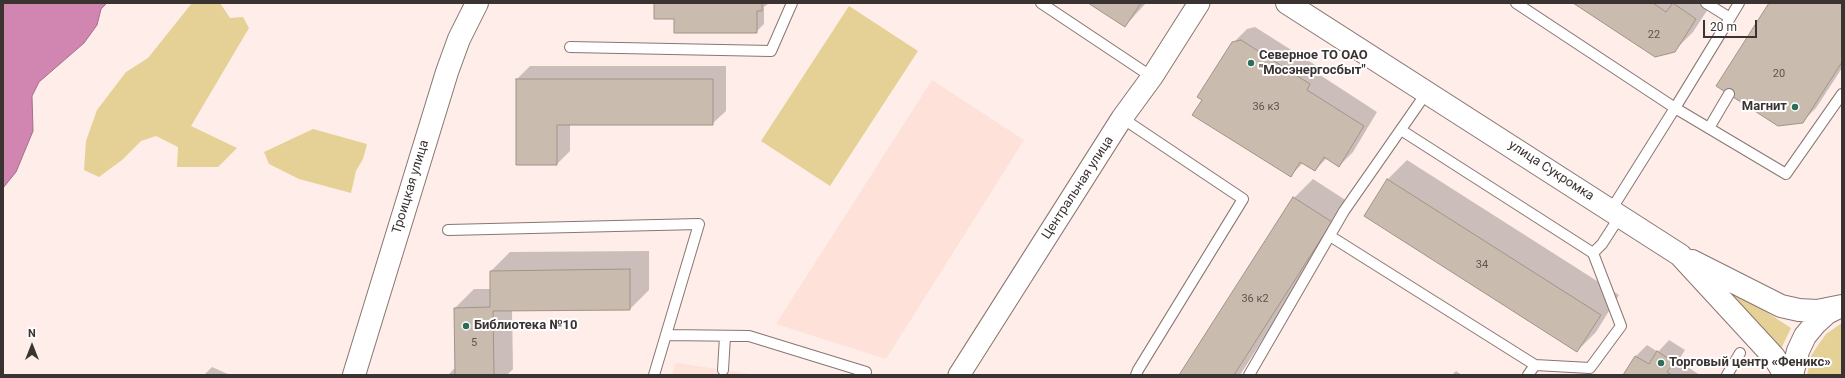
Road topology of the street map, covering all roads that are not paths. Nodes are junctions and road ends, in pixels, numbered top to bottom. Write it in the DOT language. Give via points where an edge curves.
graph roads {
  1 [pos="477,3"];
  2 [pos="792,3"];
  3 [pos="1041,3"];
  4 [pos="1199,3"];
  5 [pos="1287,3"];
  6 [pos="1516,3"];
  7 [pos="1706,3"];
  8 [pos="1739,3"];
  9 [pos="1730,18"];
  10 [pos="570,47"];
  11 [pos="1152,77"];
  12 [pos="1427,92"];
  13 [pos="1729,94"];
  14 [pos="1842,94"];
  15 [pos="1676,108"];
  16 [pos="1122,118"];
  17 [pos="1708,128"];
  18 [pos="1401,130"];
  19 [pos="1615,213"];
  20 [pos="448,230"];
  21 [pos="1330,236"];
  22 [pos="1593,253"];
  23 [pos="1680,255"];
  24 [pos="1842,306"];
  25 [pos="666,335"];
  26 [pos="724,336"];
  27 [pos="1740,353"];
  28 [pos="1535,364"];
  29 [pos="723,370"];
  30 [pos="866,372"];
  31 [pos="354,375"];
  32 [pos="654,375"];
  33 [pos="959,375"];
  34 [pos="1136,375"];
  35 [pos="1249,375"];
  36 [pos="1528,375"];
  37 [pos="1727,375"];
  38 [pos="1785,375"];
  39 [pos="1792,375"];
  1 -- 31 [label="street, Троицкая улица" via="459,38 447,72"];
  2 -- 10 [label="lane" via="771,51"];
  3 -- 11 [label="lane"];
  4 -- 11 [label="street, Центральная улица"];
  5 -- 12 [label="street, улица Сукромка"];
  6 -- 15 [label="lane"];
  7 -- 9 [label="lane"];
  8 -- 9 [label="lane"];
  9 -- 15 [label="lane"];
  11 -- 16 [label="street, Центральная улица"];
  12 -- 18 [label="lane"];
  12 -- 19 [label="street, улица Сукромка"];
  13 -- 17 [label="lane"];
  14 -- 17 [label="lane" via="1786,174"];
  15 -- 17 [label="lane"];
  15 -- 19 [label="lane"];
  16 -- 33 [label="street, Центральная улица"];
  16 -- 34 [label="lane" via="1243,199"];
  18 -- 21 [label="lane"];
  18 -- 22 [label="lane"];
  19 -- 22 [label="lane" via="1602,244"];
  19 -- 23 [label="street, улица Сукромка"];
  20 -- 25 [label="lane" via="699,224"];
  21 -- 28 [label="lane"];
  21 -- 35 [label="lane"];
  22 -- 28 [label="lane" via="1621,326 1590,368"];
  23 -- 24 [label="street" via="1781,306 1817,311"];
  23 -- 38 [label="street, улица Сукромка" via="1774,357"];
  24 -- 39 [label="street" via="1827,314 1805,336"];
  25 -- 26 [label="lane"];
  25 -- 32 [label="lane"];
  26 -- 29 [label="lane"];
  26 -- 30 [label="lane" via="749,336"];
  27 -- 37 [label="lane"];
  28 -- 36 [label="lane"];
}
